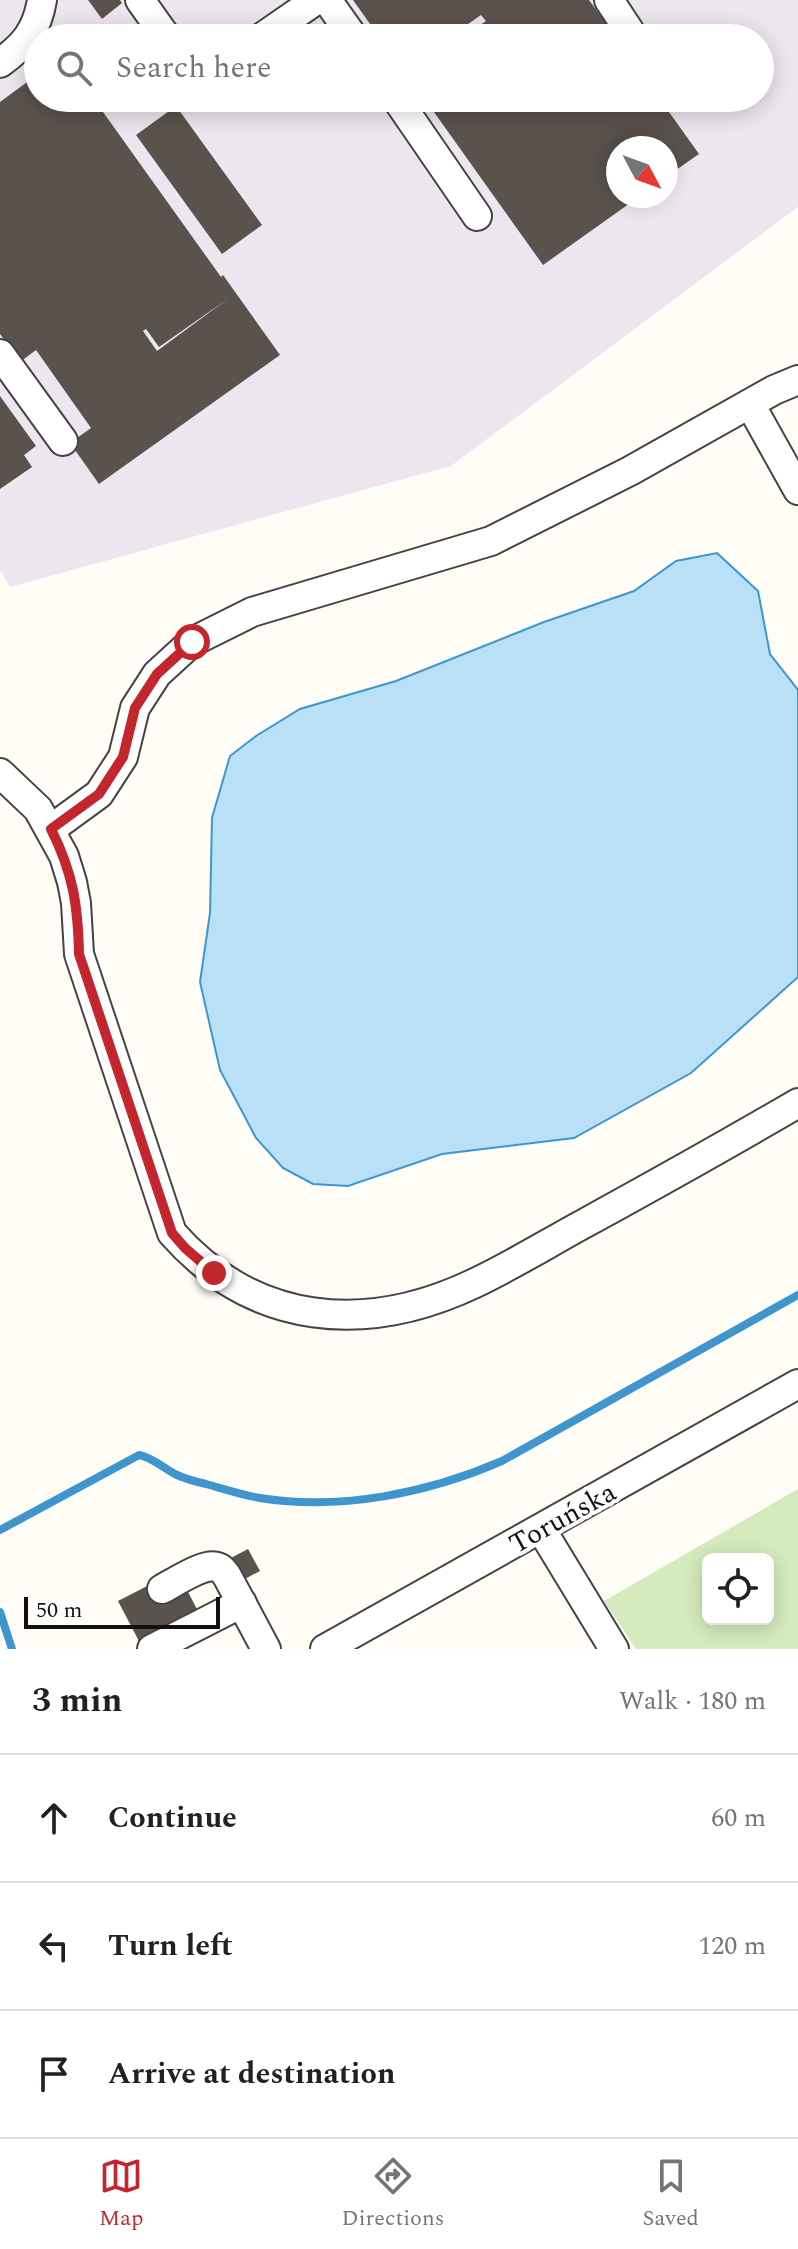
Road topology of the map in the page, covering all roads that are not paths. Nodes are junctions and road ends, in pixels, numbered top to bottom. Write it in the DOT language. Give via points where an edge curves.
graph roads {
  1 [pos="42,0"];
  2 [pos="140,0"];
  3 [pos="316,0"];
  4 [pos="327,0"];
  5 [pos="609,0"];
  6 [pos="36,24"];
  7 [pos="157,24"];
  8 [pos="281,24"];
  9 [pos="344,24"];
  10 [pos="625,24"];
  11 [pos="24,41"];
  12 [pos="0,63"];
  13 [pos="406,112"];
  14 [pos="477,216"];
  15 [pos="0,354"];
  16 [pos="798,380"];
  17 [pos="750,404"];
  18 [pos="63,441"];
  19 [pos="798,490"];
  20 [pos="0,773"];
  21 [pos="51,829"];
  22 [pos="798,1103"];
  23 [pos="798,1384"];
  24 [pos="541,1529"];
  25 [pos="162,1589"];
  26 [pos="242,1603"];
  27 [pos="152,1649"];
  28 [pos="266,1649"];
  29 [pos="325,1649"];
  30 [pos="614,1649"];
  1 -- 6 [label="street"];
  2 -- 7 [label="street"];
  3 -- 8 [label="street"];
  4 -- 9 [label="street"];
  5 -- 10 [label="street"];
  11 -- 12 [label="street"];
  13 -- 14 [label="street"];
  15 -- 18 [label="street"];
  16 -- 17 [label="street"];
  17 -- 19 [label="street"];
  17 -- 21 [label="street" via="491,541 252,612 192,642 157,674 135,708 123,757 99,794"];
  20 -- 21 [label="street"];
  21 -- 22 [label="street" via="72,882 79,954 172,1233 214,1273 270,1302 338,1315 375,1314 436,1298 474,1283"];
  23 -- 24 [label="street, Toruńska"];
  24 -- 29 [label="street, Toruńska"];
  24 -- 30 [label="street"];
  25 -- 26 [label="street" via="213,1566 225,1572"];
  26 -- 27 [label="street"];
  26 -- 28 [label="street"];
}
